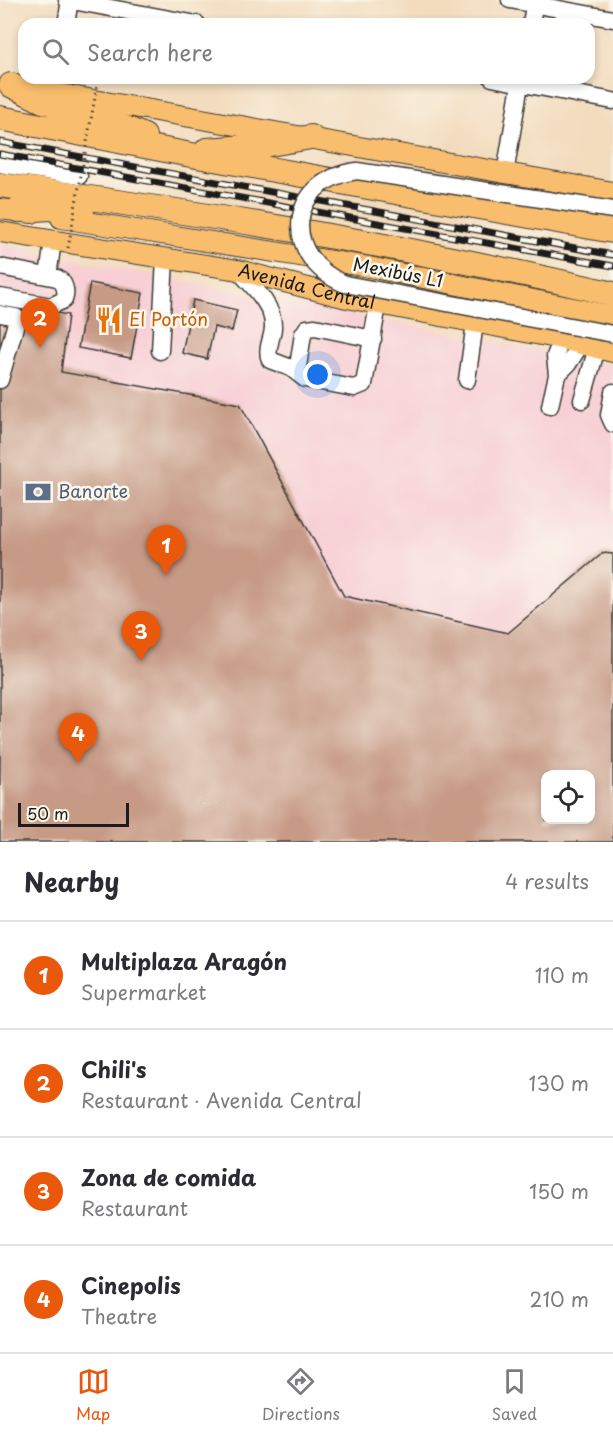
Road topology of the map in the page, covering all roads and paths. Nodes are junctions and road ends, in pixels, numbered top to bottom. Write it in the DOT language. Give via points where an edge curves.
graph roads {
  1 [pos="69,0"];
  2 [pos="510,0"];
  3 [pos="535,2"];
  4 [pos="67,18"];
  5 [pos="166,18"];
  6 [pos="532,18"];
  7 [pos="613,19"];
  8 [pos="5,84"];
  9 [pos="97,84"];
  10 [pos="520,84"];
  11 [pos="535,84"];
  12 [pos="55,85"];
  13 [pos="613,101"];
  14 [pos="0,118"];
  15 [pos="311,137"];
  16 [pos="175,152"];
  17 [pos="0,164"];
  18 [pos="505,174"];
  19 [pos="79,176"];
  20 [pos="0,184"];
  21 [pos="613,192"];
  22 [pos="9,210"];
  23 [pos="613,210"];
  24 [pos="181,211"];
  25 [pos="613,231"];
  26 [pos="0,232"];
  27 [pos="60,247"];
  28 [pos="165,259"];
  29 [pos="0,267"];
  30 [pos="238,270"];
  31 [pos="48,276"];
  32 [pos="613,294"];
  33 [pos="0,297"];
  34 [pos="378,305"];
  35 [pos="0,314"];
  36 [pos="613,316"];
  37 [pos="475,323"];
  38 [pos="613,334"];
  39 [pos="373,339"];
  40 [pos="585,345"];
  41 [pos="160,351"];
  42 [pos="3,360"];
  43 [pos="297,373"];
  44 [pos="0,380"];
  45 [pos="467,380"];
  46 [pos="613,392"];
  47 [pos="582,400"];
  48 [pos="550,406"];
  49 [pos="613,424"];
  1 -- 4 [label="street"];
  1 -- 5 [label="street"];
  2 -- 3 [label="street"];
  3 -- 6 [label="street"];
  3 -- 7 [label="street"];
  8 -- 12 [label="main road"];
  8 -- 16 [label="highway" via="43,101 124,127"];
  9 -- 19 [label="path, bridge"];
  10 -- 18 [label="street"];
  11 -- 13 [label="street"];
  12 -- 15 [label="main road"];
  14 -- 16 [label="highway"];
  15 -- 16 [label="highway"];
  15 -- 18 [label="main road"];
  16 -- 25 [label="highway"];
  17 -- 19 [label="street"];
  18 -- 21 [label="main road"];
  19 -- 27 [label="path, bridge"];
  20 -- 24 [label="highway"];
  22 -- 24 [label="highway" via="52,208 119,216"];
  22 -- 36 [label="main road, Avenida Central" via="369,267"];
  23 -- 38 [label="street, Mexibús L1, bridge" via="357,171 336,176 316,189 305,204 300,231 314,266 345,284"];
  24 -- 32 [label="highway" via="370,244"];
  26 -- 27 [label="main road, Avenida Central"];
  27 -- 28 [label="main road, Avenida Central"];
  27 -- 31 [label="street"];
  28 -- 30 [label="main road, Avenida Central"];
  28 -- 41 [label="street"];
  29 -- 31 [label="street"];
  30 -- 34 [label="main road, Avenida Central"];
  30 -- 43 [label="street" via="264,301 273,321 270,360"];
  31 -- 33 [label="street" via="61,280 65,289 64,300 57,305"];
  34 -- 37 [label="main road, Avenida Central"];
  34 -- 39 [label="street"];
  35 -- 42 [label="street" via="16,317"];
  37 -- 40 [label="main road, Avenida Central"];
  37 -- 45 [label="street"];
  39 -- 43 [label="street" via="308,328 303,334"];
  39 -- 43 [label="street" via="361,386 304,379"];
  40 -- 47 [label="street"];
  40 -- 48 [label="street" via="555,356 559,372"];
  42 -- 44 [label="street"];
  46 -- 49 [label="street" via="609,415"];
}
